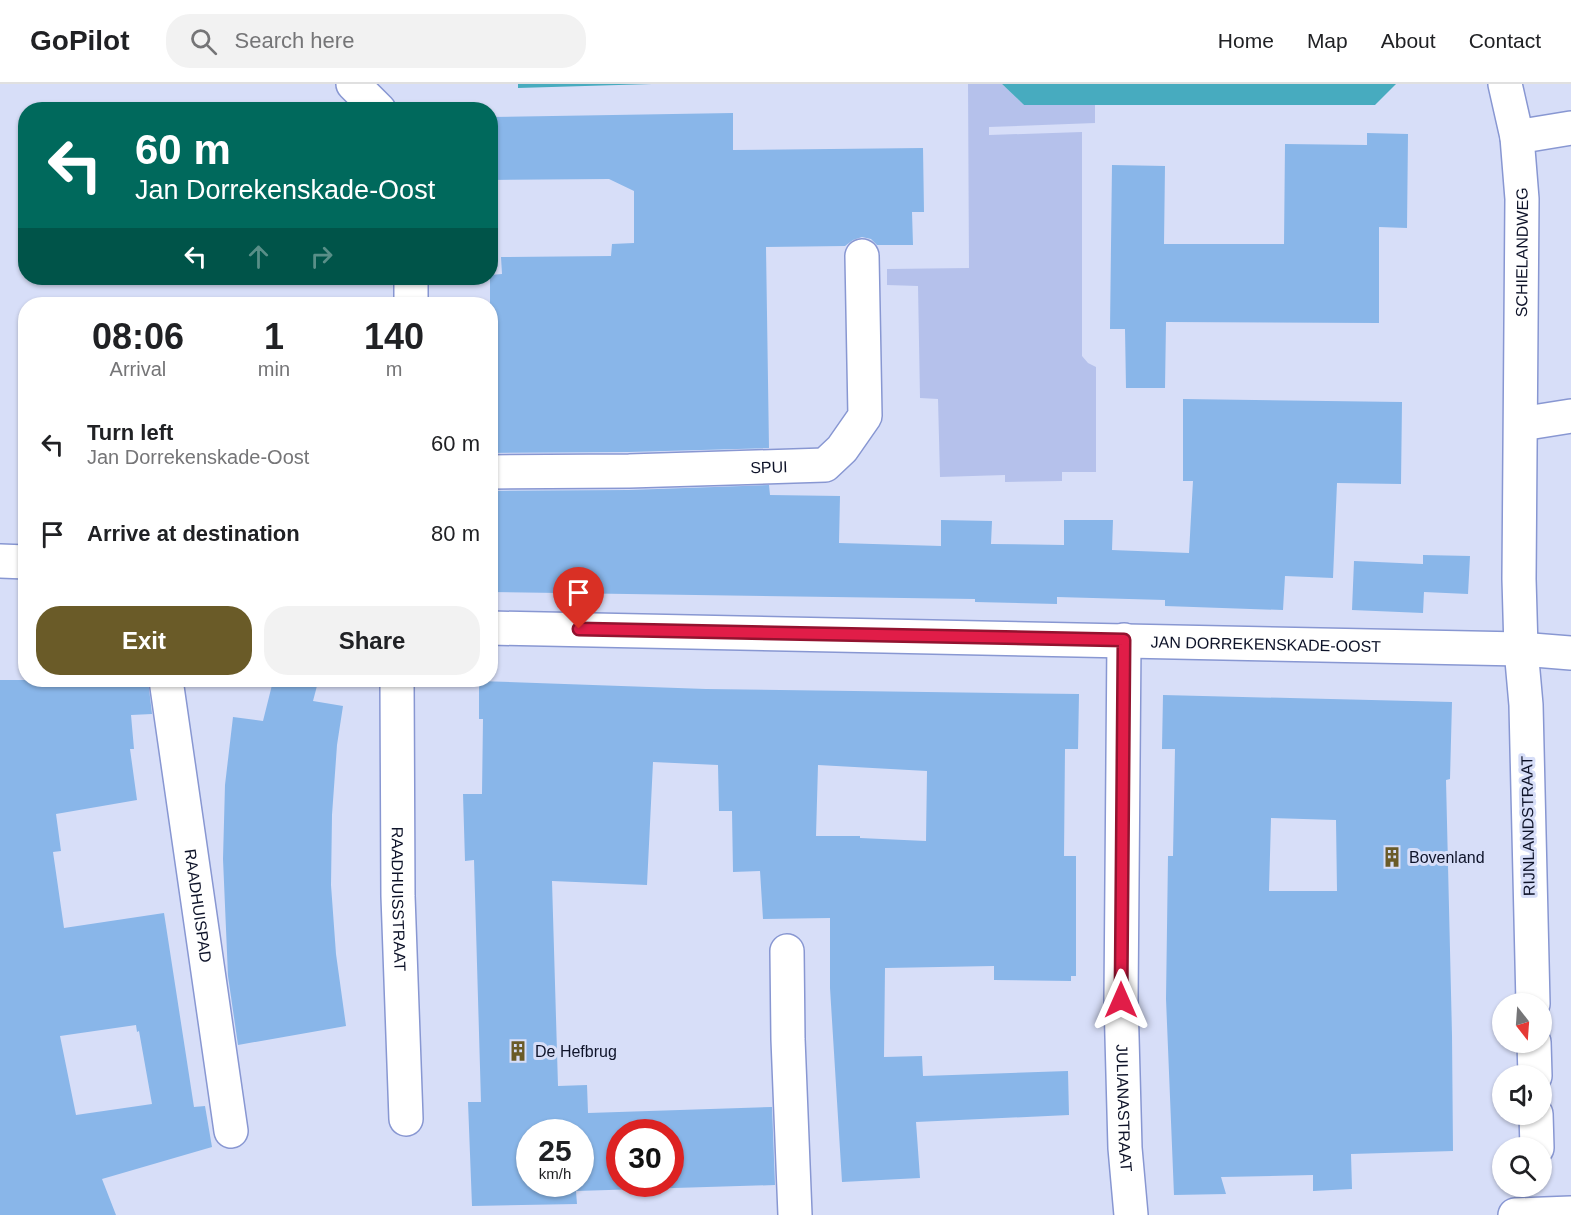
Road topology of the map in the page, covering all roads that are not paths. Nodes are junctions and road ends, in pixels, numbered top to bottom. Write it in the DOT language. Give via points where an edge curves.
graph roads {
  1 [pos="353,84"];
  2 [pos="1505,84"];
  3 [pos="371,102"];
  4 [pos="1571,128"];
  5 [pos="1516,137"];
  6 [pos="862,256"];
  7 [pos="1571,416"];
  8 [pos="1521,424"];
  9 [pos="498,472"];
  10 [pos="0,561"];
  11 [pos="18,562"];
  12 [pos="498,628"];
  13 [pos="1124,640"];
  14 [pos="1521,649"];
  15 [pos="1571,653"];
  16 [pos="167,687"];
  17 [pos="397,687"];
  18 [pos="787,951"];
  19 [pos="1533,993"];
  20 [pos="406,1119"];
  21 [pos="231,1131"];
  22 [pos="1530,1205"];
  23 [pos="1571,1213"];
  24 [pos="795,1215"];
  25 [pos="1131,1215"];
  1 -- 3 [label="street"];
  2 -- 5 [label="street, SCHIELANDWEG"];
  4 -- 5 [label="street"];
  5 -- 8 [label="street, SCHIELANDWEG" via="1522,199"];
  6 -- 9 [label="street, SPUI" via="865,416 842,449 825,465"];
  7 -- 8 [label="street"];
  8 -- 14 [label="street, SCHIELANDWEG"];
  10 -- 11 [label="street"];
  12 -- 13 [label="street, JAN DORREKENSKADE-OOST"];
  13 -- 14 [label="street, JAN DORREKENSKADE-OOST"];
  13 -- 25 [label="street, JULIANASTRAAT" via="1121,1000"];
  14 -- 15 [label="street, JAN DORREKENSKADE-OOST"];
  14 -- 19 [label="street, RIJNLANDSTRAAT" via="1526,705"];
  16 -- 21 [label="street, RAADHUISPAD"];
  17 -- 20 [label="street, RAADHUISSTRAAT" via="398,905"];
  18 -- 24 [label="street"];
  22 -- 23 [label="street"];
}
